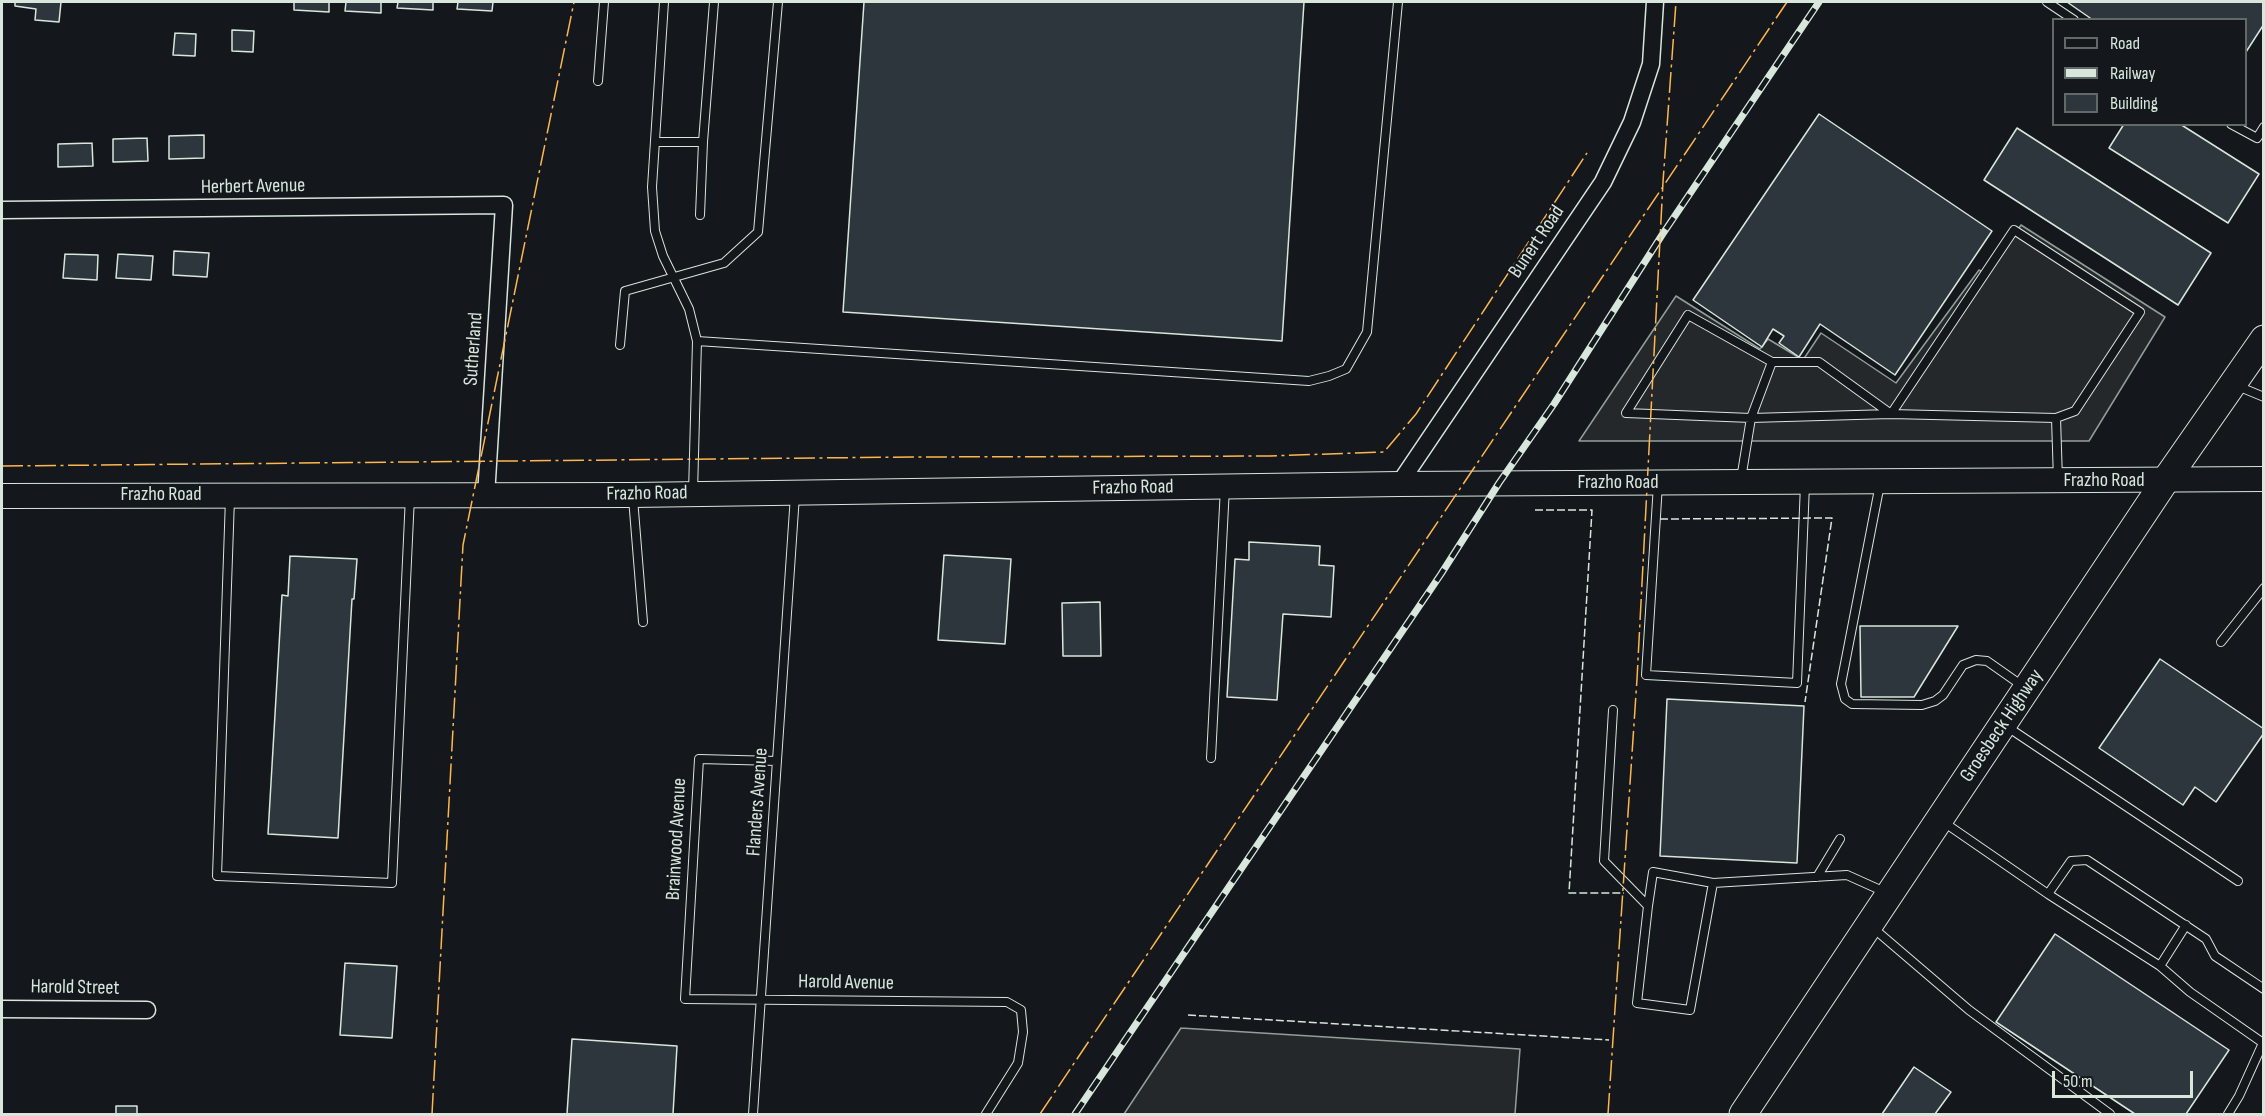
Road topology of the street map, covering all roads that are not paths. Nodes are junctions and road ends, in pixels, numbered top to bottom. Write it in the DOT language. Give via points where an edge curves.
graph roads {
  1 [pos="604,2"];
  2 [pos="664,2"];
  3 [pos="714,2"];
  4 [pos="778,2"];
  5 [pos="1398,2"];
  6 [pos="1655,2"];
  7 [pos="2047,2"];
  8 [pos="2071,18"];
  9 [pos="598,81"];
  10 [pos="2235,126"];
  11 [pos="2264,128"];
  12 [pos="656,142"];
  13 [pos="703,142"];
  14 [pos="504,205"];
  15 [pos="2,210"];
  16 [pos="700,215"];
  17 [pos="674,276"];
  18 [pos="2264,339"];
  19 [pos="697,341"];
  20 [pos="620,345"];
  21 [pos="1772,362"];
  22 [pos="2232,384"];
  23 [pos="2264,397"];
  24 [pos="1891,414"];
  25 [pos="1751,418"];
  26 [pos="2056,418"];
  27 [pos="2264,479"];
  28 [pos="2058,481"];
  29 [pos="2165,481"];
  30 [pos="1740,482"];
  31 [pos="1805,482"];
  32 [pos="1881,482"];
  33 [pos="1399,484"];
  34 [pos="1659,484"];
  35 [pos="1224,487"];
  36 [pos="795,491"];
  37 [pos="410,494"];
  38 [pos="693,494"];
  39 [pos="230,495"];
  40 [pos="633,495"];
  41 [pos="2,496"];
  42 [pos="486,496"];
  43 [pos="2264,588"];
  44 [pos="643,622"];
  45 [pos="2221,642"];
  46 [pos="2027,688"];
  47 [pos="1613,710"];
  48 [pos="2003,724"];
  49 [pos="1211,758"];
  50 [pos="777,761"];
  51 [pos="1939,820"];
  52 [pos="1840,838"];
  53 [pos="1817,877"];
  54 [pos="2238,881"];
  55 [pos="1713,883"];
  56 [pos="1890,894"];
  57 [pos="2048,894"];
  58 [pos="1648,906"];
  59 [pos="1869,924"];
  60 [pos="2186,926"];
  61 [pos="2160,966"];
  62 [pos="2264,989"];
  63 [pos="684,999"];
  64 [pos="761,999"];
  65 [pos="2,1009"];
  66 [pos="147,1010"];
  67 [pos="2263,1042"];
  68 [pos="753,1114"];
  69 [pos="986,1114"];
  70 [pos="1743,1114"];
  71 [pos="2110,1114"];
  72 [pos="2228,1114"];
  1 -- 9 [label="lane"];
  2 -- 12 [label="lane"];
  3 -- 13 [label="lane"];
  4 -- 17 [label="lane" via="758,232 724,263"];
  5 -- 19 [label="lane" via="1367,332 1346,369 1309,381"];
  6 -- 33 [label="street, Bunert Road" via="1650,64 1632,122 1604,182"];
  7 -- 8 [label="lane"];
  10 -- 11 [label="lane" via="2257,138"];
  12 -- 13 [label="lane"];
  12 -- 17 [label="lane" via="652,187 655,231"];
  13 -- 16 [label="lane"];
  14 -- 15 [label="street, Herbert Avenue"];
  14 -- 42 [label="street, Sutherland"];
  17 -- 19 [label="lane" via="689,309"];
  17 -- 20 [label="lane" via="625,291"];
  18 -- 22 [label="main road, Groesbeck Highway"];
  19 -- 38 [label="lane"];
  21 -- 24 [label="lane" via="1819,362"];
  21 -- 25 [label="lane"];
  21 -- 25 [label="lane" via="1688,315 1626,413"];
  22 -- 23 [label="lane"];
  22 -- 29 [label="main road, Groesbeck Highway"];
  24 -- 25 [label="lane"];
  24 -- 26 [label="lane"];
  24 -- 26 [label="lane" via="2014,230 2140,312 2075,411"];
  25 -- 30 [label="lane"];
  26 -- 28 [label="lane"];
  27 -- 29 [label="street, Frazho Road"];
  28 -- 29 [label="street, Frazho Road"];
  28 -- 32 [label="street, Frazho Road"];
  29 -- 46 [label="main road, Groesbeck Highway"];
  30 -- 31 [label="street, Frazho Road"];
  30 -- 34 [label="street, Frazho Road"];
  31 -- 32 [label="street, Frazho Road"];
  31 -- 34 [label="lane" via="1797,683 1646,675"];
  32 -- 46 [label="lane" via="1841,684 1845,699 1852,704 1922,705 1943,695 1963,665 1976,660 1987,661"];
  33 -- 34 [label="street, Frazho Road"];
  33 -- 35 [label="street, Frazho Road"];
  35 -- 36 [label="street, Frazho Road"];
  35 -- 49 [label="lane"];
  36 -- 38 [label="street, Frazho Road"];
  36 -- 50 [label="lane, Flanders Avenue"];
  37 -- 39 [label="street, Frazho Road"];
  37 -- 39 [label="lane" via="392,883 217,876"];
  37 -- 42 [label="street, Frazho Road"];
  38 -- 40 [label="street, Frazho Road"];
  39 -- 41 [label="street, Frazho Road"];
  40 -- 42 [label="street, Frazho Road"];
  40 -- 44 [label="lane"];
  43 -- 45 [label="lane"];
  46 -- 48 [label="main road, Groesbeck Highway"];
  47 -- 58 [label="lane" via="1604,861"];
  48 -- 51 [label="main road, Groesbeck Highway"];
  48 -- 54 [label="lane"];
  50 -- 63 [label="lane, Brainwood Avenue" via="699,759"];
  50 -- 64 [label="lane, Flanders Avenue"];
  51 -- 56 [label="main road, Groesbeck Highway"];
  51 -- 57 [label="lane"];
  52 -- 53 [label="lane"];
  53 -- 55 [label="lane"];
  53 -- 56 [label="lane" via="1847,875"];
  55 -- 58 [label="lane" via="1653,872"];
  55 -- 58 [label="lane" via="1690,1010 1637,1003"];
  56 -- 59 [label="main road, Groesbeck Highway"];
  57 -- 60 [label="lane" via="2071,861 2087,861"];
  57 -- 61 [label="lane"];
  59 -- 70 [label="main road, Groesbeck Highway"];
  59 -- 71 [label="lane" via="1969,1010"];
  60 -- 61 [label="lane"];
  60 -- 62 [label="lane" via="2206,939 2215,956"];
  61 -- 67 [label="lane" via="2190,992"];
  63 -- 64 [label="lane, Harold Avenue"];
  64 -- 68 [label="lane, Flanders Avenue"];
  64 -- 69 [label="lane, Harold Avenue" via="1007,1002 1021,1010 1023,1032 1018,1063"];
  65 -- 66 [label="street, Harold Street"];
  67 -- 72 [label="lane"];
}
